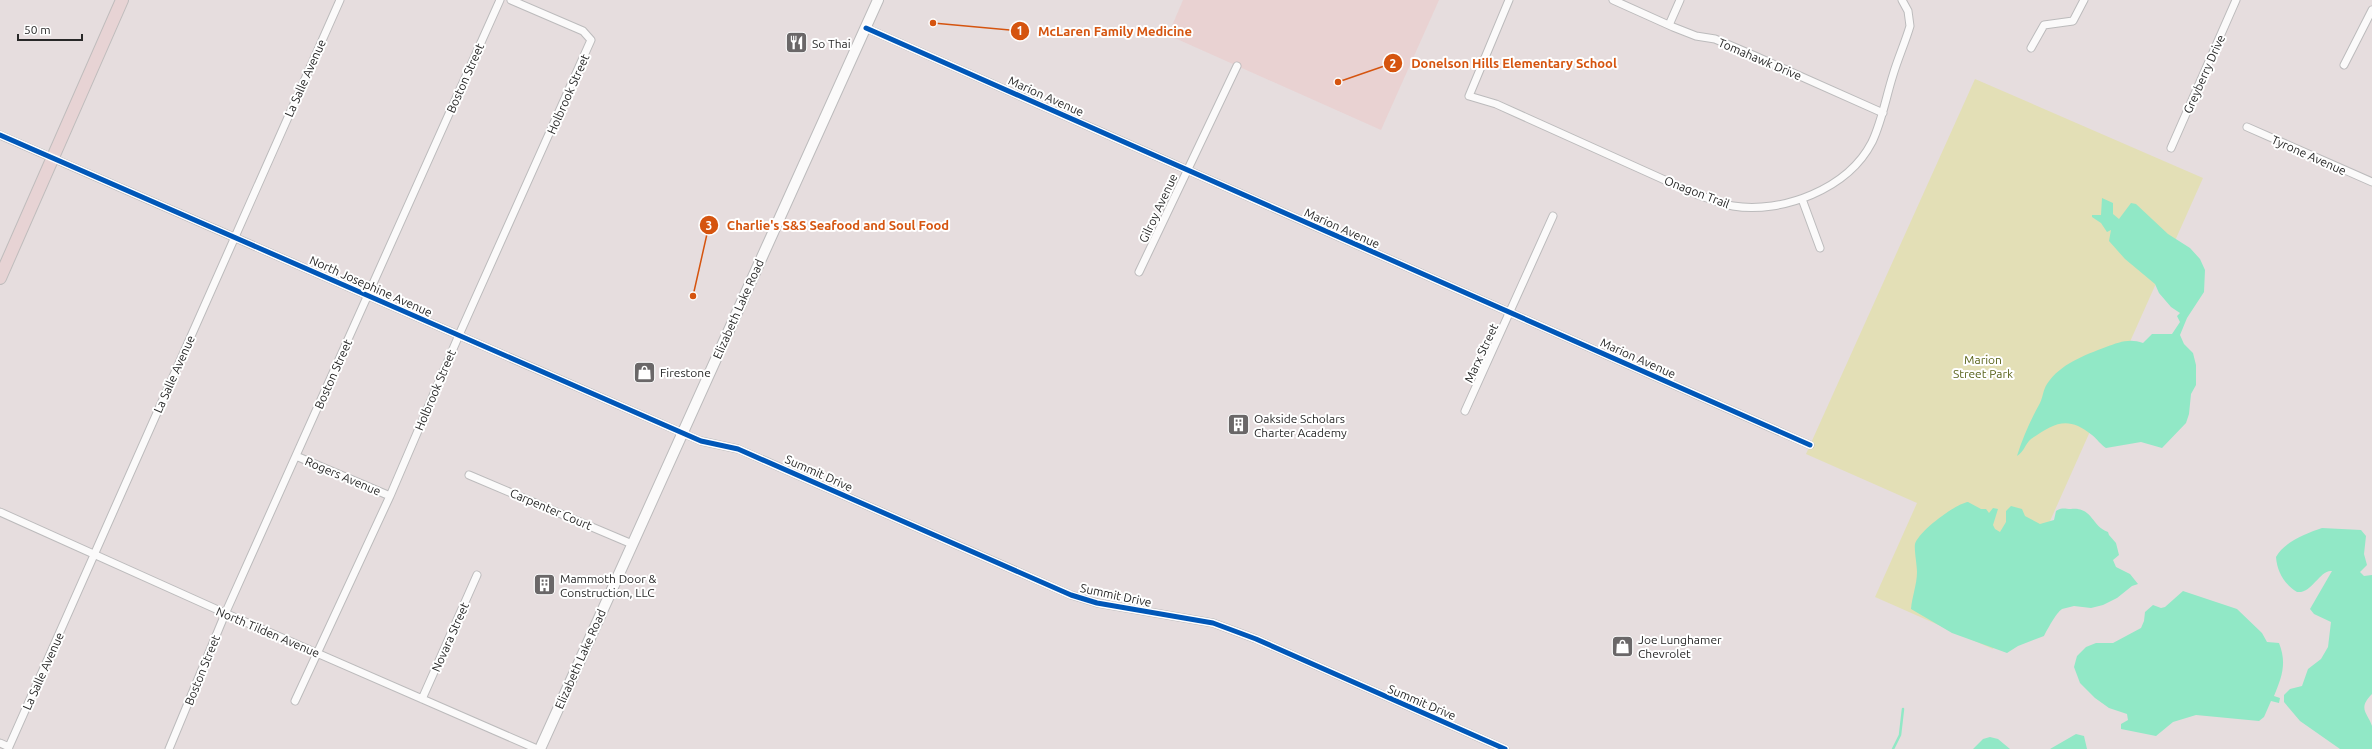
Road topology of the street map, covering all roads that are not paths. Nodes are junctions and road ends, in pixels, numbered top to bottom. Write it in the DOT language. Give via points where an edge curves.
graph roads {
  1 [pos="122,0"];
  2 [pos="340,0"];
  3 [pos="500,0"];
  4 [pos="511,0"];
  5 [pos="878,0"];
  6 [pos="1509,0"];
  7 [pos="1613,0"];
  8 [pos="1680,0"];
  9 [pos="1902,0"];
  10 [pos="2084,0"];
  11 [pos="2236,0"];
  12 [pos="2372,10"];
  13 [pos="1669,26"];
  14 [pos="866,28"];
  15 [pos="2031,48"];
  16 [pos="2344,65"];
  17 [pos="1237,66"];
  18 [pos="1883,113"];
  19 [pos="2247,127"];
  20 [pos="0,135"];
  21 [pos="2171,148"];
  22 [pos="53,157"];
  23 [pos="1188,170"];
  24 [pos="2372,182"];
  25 [pos="1802,199"];
  26 [pos="1553,216"];
  27 [pos="235,236"];
  28 [pos="1820,248"];
  29 [pos="1139,272"];
  30 [pos="0,278"];
  31 [pos="368,296"];
  32 [pos="1510,314"];
  33 [pos="459,335"];
  34 [pos="1465,410"];
  35 [pos="682,432"];
  36 [pos="1810,445"];
  37 [pos="296,456"];
  38 [pos="469,475"];
  39 [pos="390,496"];
  40 [pos="0,512"];
  41 [pos="632,544"];
  42 [pos="94,555"];
  43 [pos="477,575"];
  44 [pos="225,614"];
  45 [pos="316,653"];
  46 [pos="422,699"];
  47 [pos="295,702"];
  48 [pos="0,743"];
  49 [pos="8,748"];
  50 [pos="169,749"];
  51 [pos="537,749"];
  52 [pos="540,749"];
  53 [pos="1505,749"];
  1 -- 22 [label="highway"];
  2 -- 27 [label="street, La Salle Avenue"];
  3 -- 31 [label="street, Boston Street"];
  4 -- 33 [label="street, Holbrook Street" via="588,34 591,40"];
  5 -- 14 [label="main road, Elizabeth Lake Road"];
  6 -- 25 [label="street, Onagon Trail" via="1469,96 1496,104 1698,195 1732,206 1775,207"];
  7 -- 13 [label="street, Tomahawk Drive"];
  8 -- 13 [label="street"];
  9 -- 18 [label="street, Onagon Trail" via="1908,11 1910,26 1893,74"];
  10 -- 15 [label="street" via="2073,21 2049,22 2043,26"];
  11 -- 21 [label="street, Greyberry Drive"];
  12 -- 16 [label="street"];
  13 -- 18 [label="street, Tomahawk Drive" via="1696,36 1715,39"];
  14 -- 23 [label="street, Marion Avenue"];
  14 -- 35 [label="main road, Elizabeth Lake Road"];
  17 -- 23 [label="street, Gilroy Avenue"];
  18 -- 25 [label="street, Onagon Trail" via="1871,143 1857,162 1823,189"];
  19 -- 24 [label="street, Tyrone Avenue"];
  20 -- 22 [label="street, North Josephine Avenue"];
  22 -- 27 [label="street, North Josephine Avenue"];
  22 -- 30 [label="highway"];
  23 -- 29 [label="street, Gilroy Avenue"];
  23 -- 32 [label="street, Marion Avenue"];
  25 -- 28 [label="street"];
  26 -- 32 [label="street, Marx Street"];
  27 -- 31 [label="street, North Josephine Avenue"];
  27 -- 42 [label="street, La Salle Avenue"];
  31 -- 33 [label="street, North Josephine Avenue"];
  31 -- 37 [label="street, Boston Street"];
  32 -- 34 [label="street, Marx Street"];
  32 -- 36 [label="street, Marion Avenue"];
  33 -- 35 [label="street, North Josephine Avenue"];
  33 -- 39 [label="street, Holbrook Street"];
  35 -- 41 [label="main road, Elizabeth Lake Road"];
  35 -- 53 [label="street, Summit Drive" via="701,441 738,449 1071,596 1097,603 1214,623 1246,635"];
  37 -- 39 [label="street, Rogers Avenue"];
  37 -- 44 [label="street, Boston Street"];
  38 -- 41 [label="street, Carpenter Court"];
  39 -- 45 [label="street, Holbrook Street"];
  40 -- 42 [label="street, North Tilden Avenue"];
  41 -- 52 [label="main road, Elizabeth Lake Road"];
  42 -- 44 [label="street, North Tilden Avenue"];
  42 -- 49 [label="street, La Salle Avenue"];
  43 -- 46 [label="street, Novara Street"];
  44 -- 45 [label="street, North Tilden Avenue"];
  44 -- 50 [label="street, Boston Street"];
  45 -- 46 [label="street, North Tilden Avenue"];
  45 -- 47 [label="street, Holbrook Street"];
  46 -- 51 [label="street, North Tilden Avenue"];
  48 -- 49 [label="street"];
}
